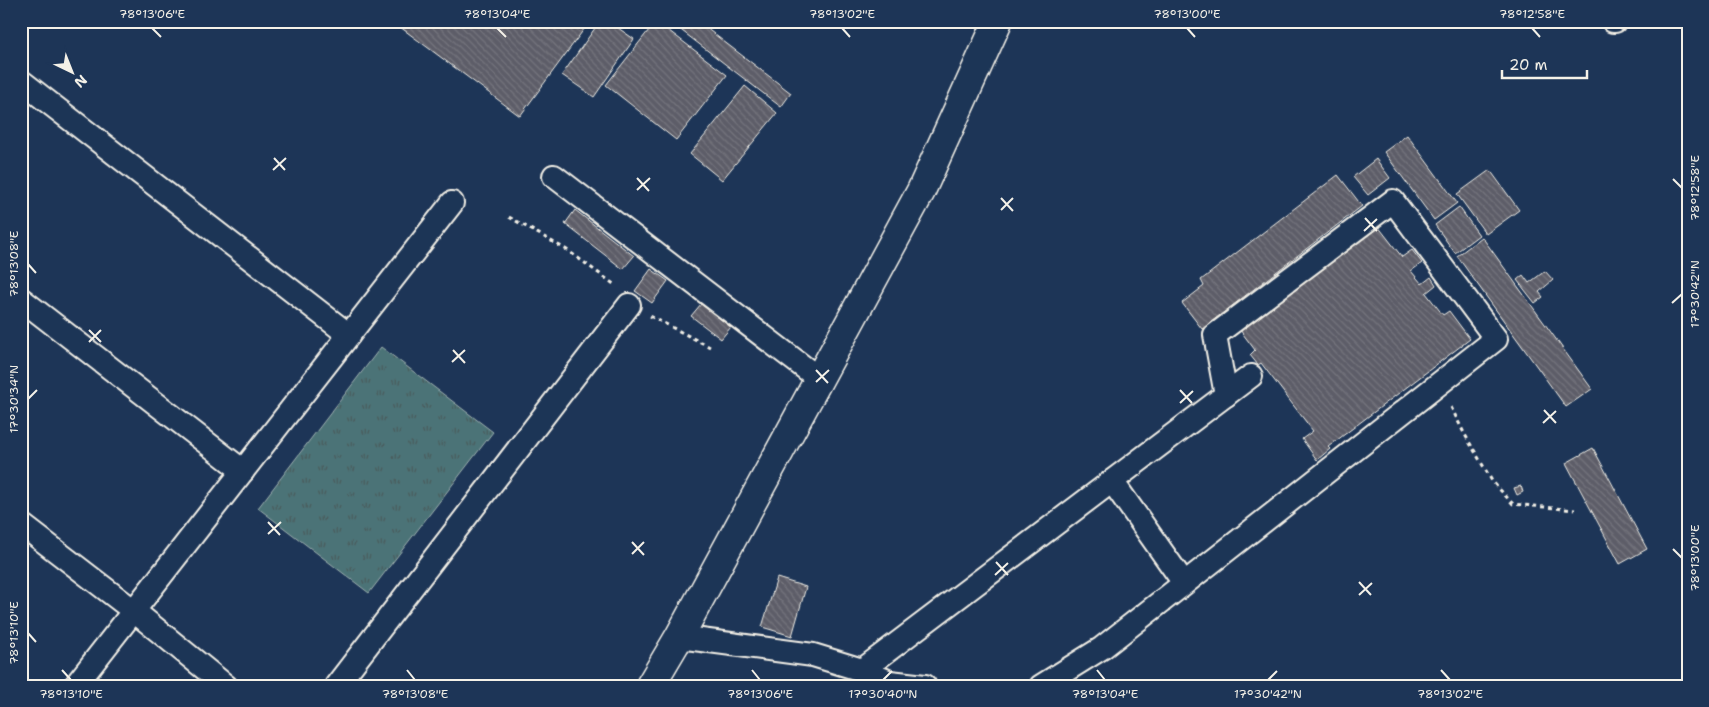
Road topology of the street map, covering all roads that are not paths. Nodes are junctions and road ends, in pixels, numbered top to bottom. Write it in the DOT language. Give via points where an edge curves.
graph roads {
  1 [pos="998,21"];
  2 [pos="21,81"];
  3 [pos="554,176"];
  4 [pos="452,204"];
  5 [pos="21,299"];
  6 [pos="629,305"];
  7 [pos="349,335"];
  8 [pos="1251,376"];
  9 [pos="818,378"];
  10 [pos="1226,395"];
  11 [pos="243,471"];
  12 [pos="1112,481"];
  13 [pos="21,524"];
  14 [pos="1184,583"];
  15 [pos="134,611"];
  16 [pos="679,637"];
  17 [pos="862,670"];
  18 [pos="75,686"];
  19 [pos="226,686"];
  20 [pos="336,686"];
  21 [pos="650,686"];
  22 [pos="925,686"];
  23 [pos="1041,686"];
  1 -- 9 [label="main road" via="921,191"];
  2 -- 7 [label="street"];
  3 -- 9 [label="street"];
  4 -- 7 [label="street"];
  5 -- 11 [label="street"];
  6 -- 20 [label="street"];
  7 -- 11 [label="street"];
  8 -- 10 [label="street"];
  9 -- 16 [label="main road"];
  10 -- 12 [label="street"];
  10 -- 14 [label="street" via="1215,335 1393,201 1496,339"];
  11 -- 15 [label="street"];
  12 -- 14 [label="street"];
  12 -- 17 [label="street"];
  13 -- 15 [label="street"];
  14 -- 23 [label="street" via="1102,648"];
  15 -- 18 [label="street"];
  15 -- 19 [label="street"];
  16 -- 17 [label="street" via="813,655"];
  16 -- 21 [label="main road"];
  17 -- 22 [label="street" via="890,682"];
}
